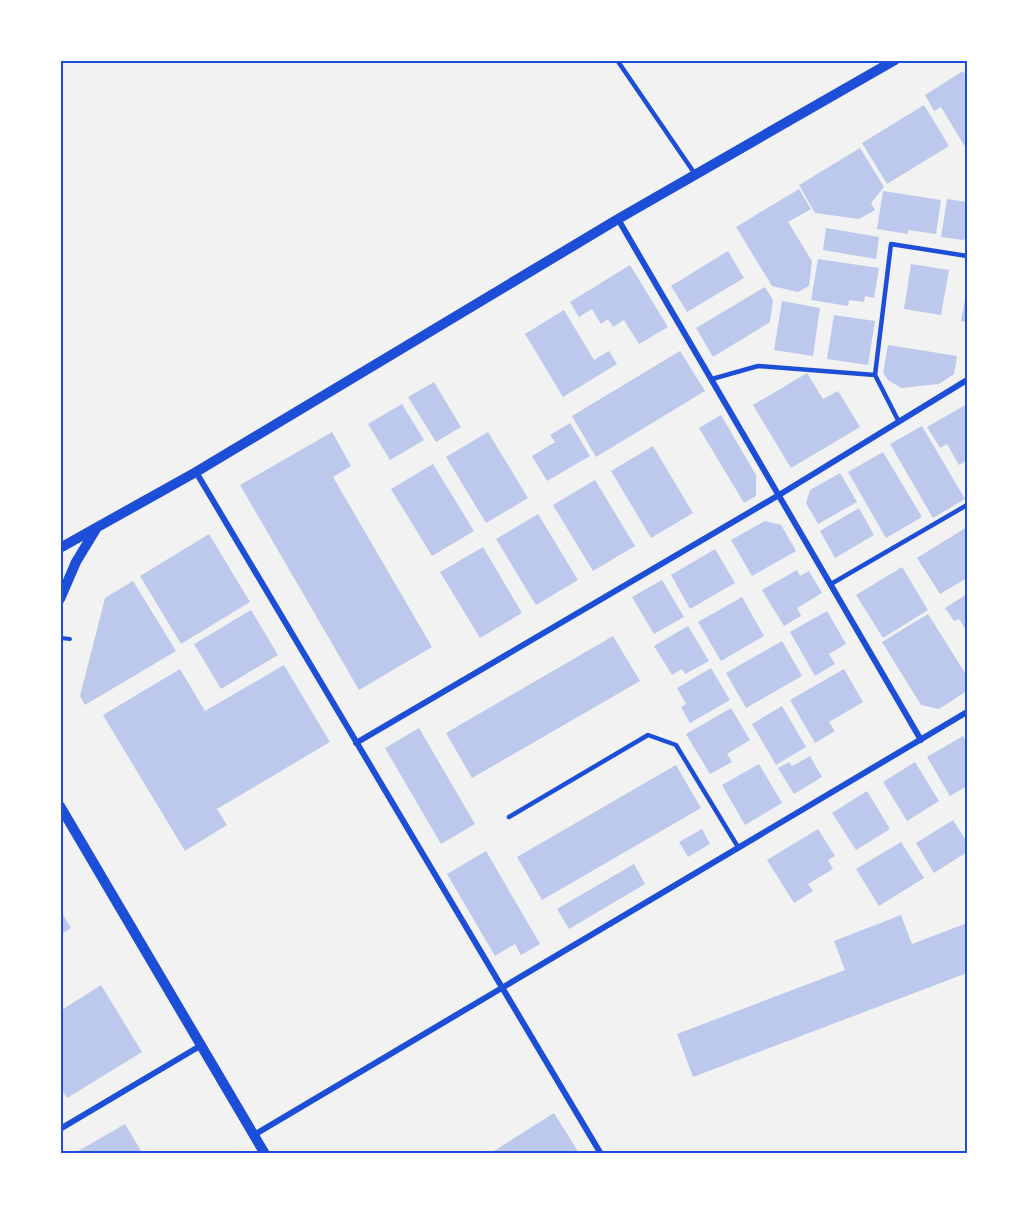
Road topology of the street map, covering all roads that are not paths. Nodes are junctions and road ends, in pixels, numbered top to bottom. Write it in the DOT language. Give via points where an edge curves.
graph roads {
  1 [pos="617,60"];
  2 [pos="895,60"];
  3 [pos="695,174"];
  4 [pos="618,219"];
  5 [pos="967,256"];
  6 [pos="875,375"];
  7 [pos="712,379"];
  8 [pos="967,380"];
  9 [pos="899,422"];
  10 [pos="196,472"];
  11 [pos="779,495"];
  12 [pos="967,505"];
  13 [pos="96,529"];
  14 [pos="60,548"];
  15 [pos="831,584"];
  16 [pos="60,599"];
  17 [pos="967,713"];
  18 [pos="921,740"];
  19 [pos="356,743"];
  20 [pos="60,806"];
  21 [pos="509,817"];
  22 [pos="738,847"];
  23 [pos="502,987"];
  24 [pos="200,1046"];
  25 [pos="60,1129"];
  26 [pos="254,1135"];
  27 [pos="265,1154"];
  28 [pos="601,1154"];
  1 -- 3 [label="lane"];
  2 -- 3 [label="street"];
  3 -- 4 [label="street"];
  4 -- 7 [label="street"];
  4 -- 10 [label="street"];
  5 -- 6 [label="lane" via="891,244"];
  6 -- 7 [label="lane" via="758,366"];
  6 -- 9 [label="lane"];
  7 -- 11 [label="street"];
  8 -- 9 [label="street"];
  9 -- 11 [label="street"];
  10 -- 13 [label="street"];
  10 -- 19 [label="street"];
  11 -- 15 [label="street"];
  11 -- 19 [label="street"];
  12 -- 15 [label="lane"];
  13 -- 14 [label="street"];
  13 -- 16 [label="street"];
  15 -- 18 [label="street"];
  17 -- 18 [label="street"];
  18 -- 22 [label="street"];
  19 -- 23 [label="street"];
  20 -- 24 [label="street"];
  21 -- 22 [label="lane" via="648,735 676,744"];
  22 -- 23 [label="street"];
  23 -- 26 [label="street"];
  23 -- 28 [label="street"];
  24 -- 25 [label="street"];
  24 -- 26 [label="street"];
  26 -- 27 [label="street"];
}
